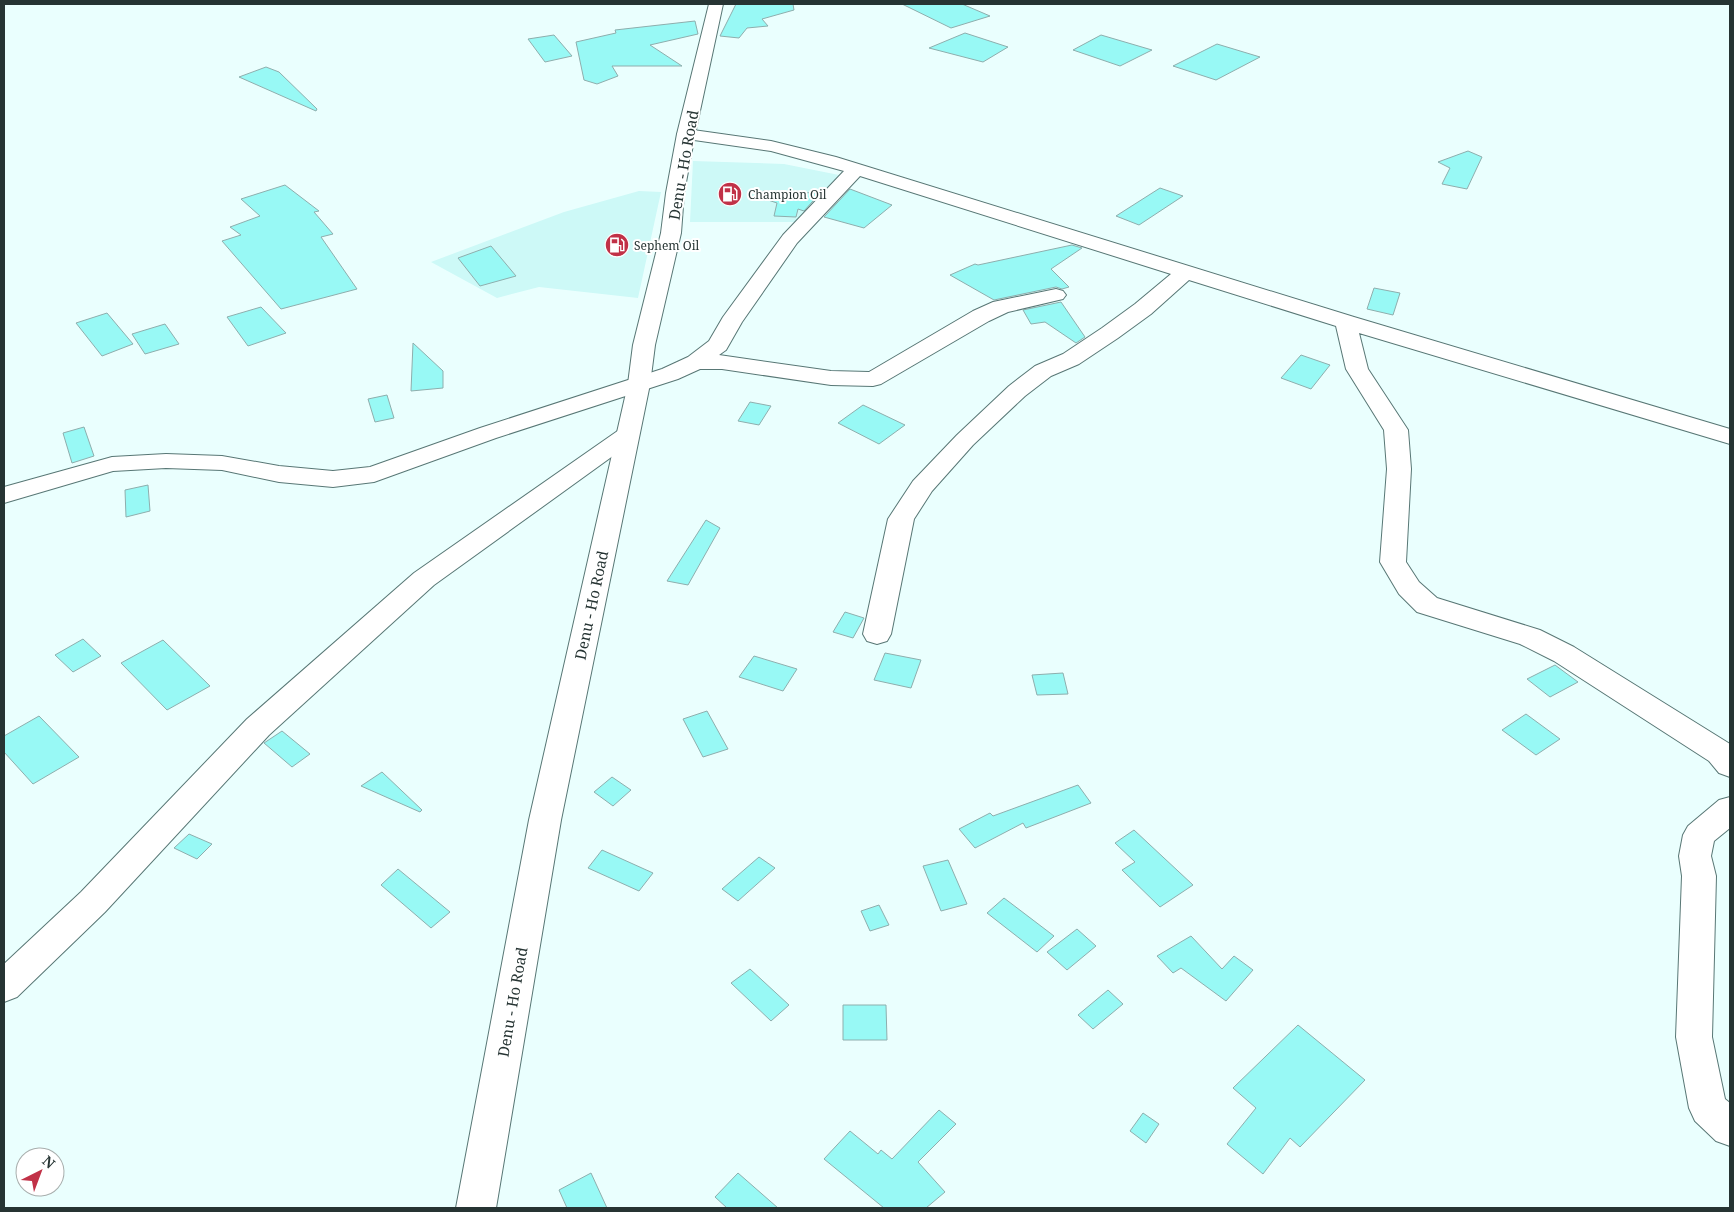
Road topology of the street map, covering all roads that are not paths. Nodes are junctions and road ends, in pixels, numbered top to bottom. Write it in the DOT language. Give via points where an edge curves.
graph roads {
  1 [pos="716,4"];
  2 [pos="686,134"];
  3 [pos="857,169"];
  4 [pos="1186,272"];
  5 [pos="1056,295"];
  6 [pos="1346,322"];
  7 [pos="696,362"];
  8 [pos="639,384"];
  9 [pos="627,435"];
  10 [pos="1730,437"];
  11 [pos="4,495"];
  12 [pos="877,634"];
  13 [pos="1730,765"];
  14 [pos="1730,808"];
  15 [pos="4,986"];
  16 [pos="1730,1128"];
  17 [pos="476,1208"];
  1 -- 2 [label="street, Denu - Ho Road"];
  2 -- 3 [label="street" via="771,146"];
  2 -- 8 [label="street, Denu - Ho Road" via="671,233 644,345"];
  3 -- 4 [label="street"];
  3 -- 7 [label="street" via="790,239 718,345"];
  4 -- 6 [label="street"];
  4 -- 12 [label="street" via="1110,333 1070,359 1043,370 1017,391 922,486 901,519"];
  5 -- 7 [label="street" via="1001,307 981,316 873,379 831,378 722,362"];
  6 -- 10 [label="street"];
  6 -- 13 [label="street" via="1357,369 1396,430 1400,469 1393,562 1409,588 1428,604 1530,637 1564,654 1720,753"];
  7 -- 8 [label="street"];
  8 -- 9 [label="street, Denu - Ho Road"];
  8 -- 11 [label="street" via="374,474 333,479 279,474 222,463 112,464"];
  9 -- 15 [label="street" via="424,579 258,727 93,902"];
  9 -- 17 [label="street, Denu - Ho Road" via="545,820"];
  14 -- 16 [label="street" via="1699,835 1695,856 1699,876 1694,1037 1708,1108"];
}
